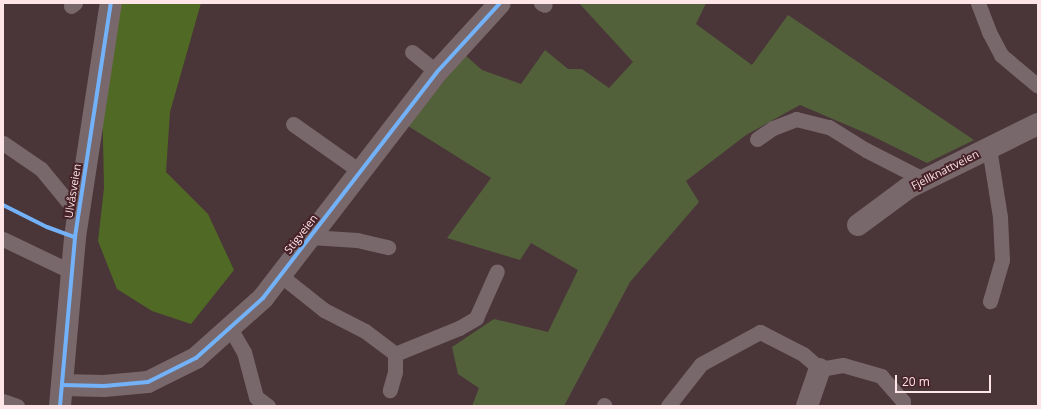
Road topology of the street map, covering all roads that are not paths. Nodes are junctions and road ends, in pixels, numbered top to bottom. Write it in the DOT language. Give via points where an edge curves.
graph roads {
  1 [pos="111,3"];
  2 [pos="500,3"];
  3 [pos="978,3"];
  4 [pos="412,52"];
  5 [pos="437,72"];
  6 [pos="1038,86"];
  7 [pos="293,124"];
  8 [pos="1038,124"];
  9 [pos="757,139"];
  10 [pos="3,143"];
  11 [pos="988,148"];
  12 [pos="361,172"];
  13 [pos="924,180"];
  14 [pos="78,214"];
  15 [pos="858,225"];
  16 [pos="310,237"];
  17 [pos="3,239"];
  18 [pos="388,247"];
  19 [pos="497,271"];
  20 [pos="72,272"];
  21 [pos="280,275"];
  22 [pos="990,301"];
  23 [pos="230,328"];
  24 [pos="395,354"];
  25 [pos="820,369"];
  26 [pos="390,390"];
  27 [pos="61,396"];
  28 [pos="3,401"];
  29 [pos="17,406"];
  30 [pos="268,406"];
  31 [pos="668,406"];
  32 [pos="807,406"];
  33 [pos="903,406"];
  1 -- 14 [label="street, Ulvåsveien"];
  2 -- 5 [label="street, Stigveien"];
  3 -- 6 [label="lane" via="1001,54"];
  4 -- 5 [label="lane"];
  5 -- 12 [label="street, Stigveien"];
  7 -- 12 [label="lane"];
  8 -- 11 [label="street, Fjellknattveien"];
  9 -- 13 [label="lane" via="773,128 796,119 829,127 866,150"];
  10 -- 14 [label="lane" via="41,169"];
  11 -- 13 [label="street, Fjellknattveien"];
  11 -- 22 [label="lane" via="1000,217 1002,260"];
  12 -- 16 [label="street, Stigveien"];
  13 -- 15 [label="street, Fjellknattveien" via="908,188"];
  14 -- 20 [label="street, Ulvåsveien"];
  16 -- 18 [label="lane" via="357,240"];
  16 -- 21 [label="street, Stigveien"];
  17 -- 20 [label="lane"];
  19 -- 24 [label="lane" via="476,318 459,328"];
  20 -- 27 [label="street, Ulvåsveien"];
  21 -- 23 [label="street, Stigveien" via="263,298"];
  21 -- 24 [label="lane" via="324,310 365,331"];
  23 -- 27 [label="street, Stigveien" via="196,358 148,382 104,386"];
  23 -- 30 [label="lane" via="244,352 256,397"];
  24 -- 26 [label="lane" via="395,372"];
  25 -- 31 [label="lane" via="803,354 760,332 701,364"];
  25 -- 32 [label="street"];
  25 -- 33 [label="lane" via="844,365 881,376 903,401"];
  28 -- 29 [label="lane"];
}
